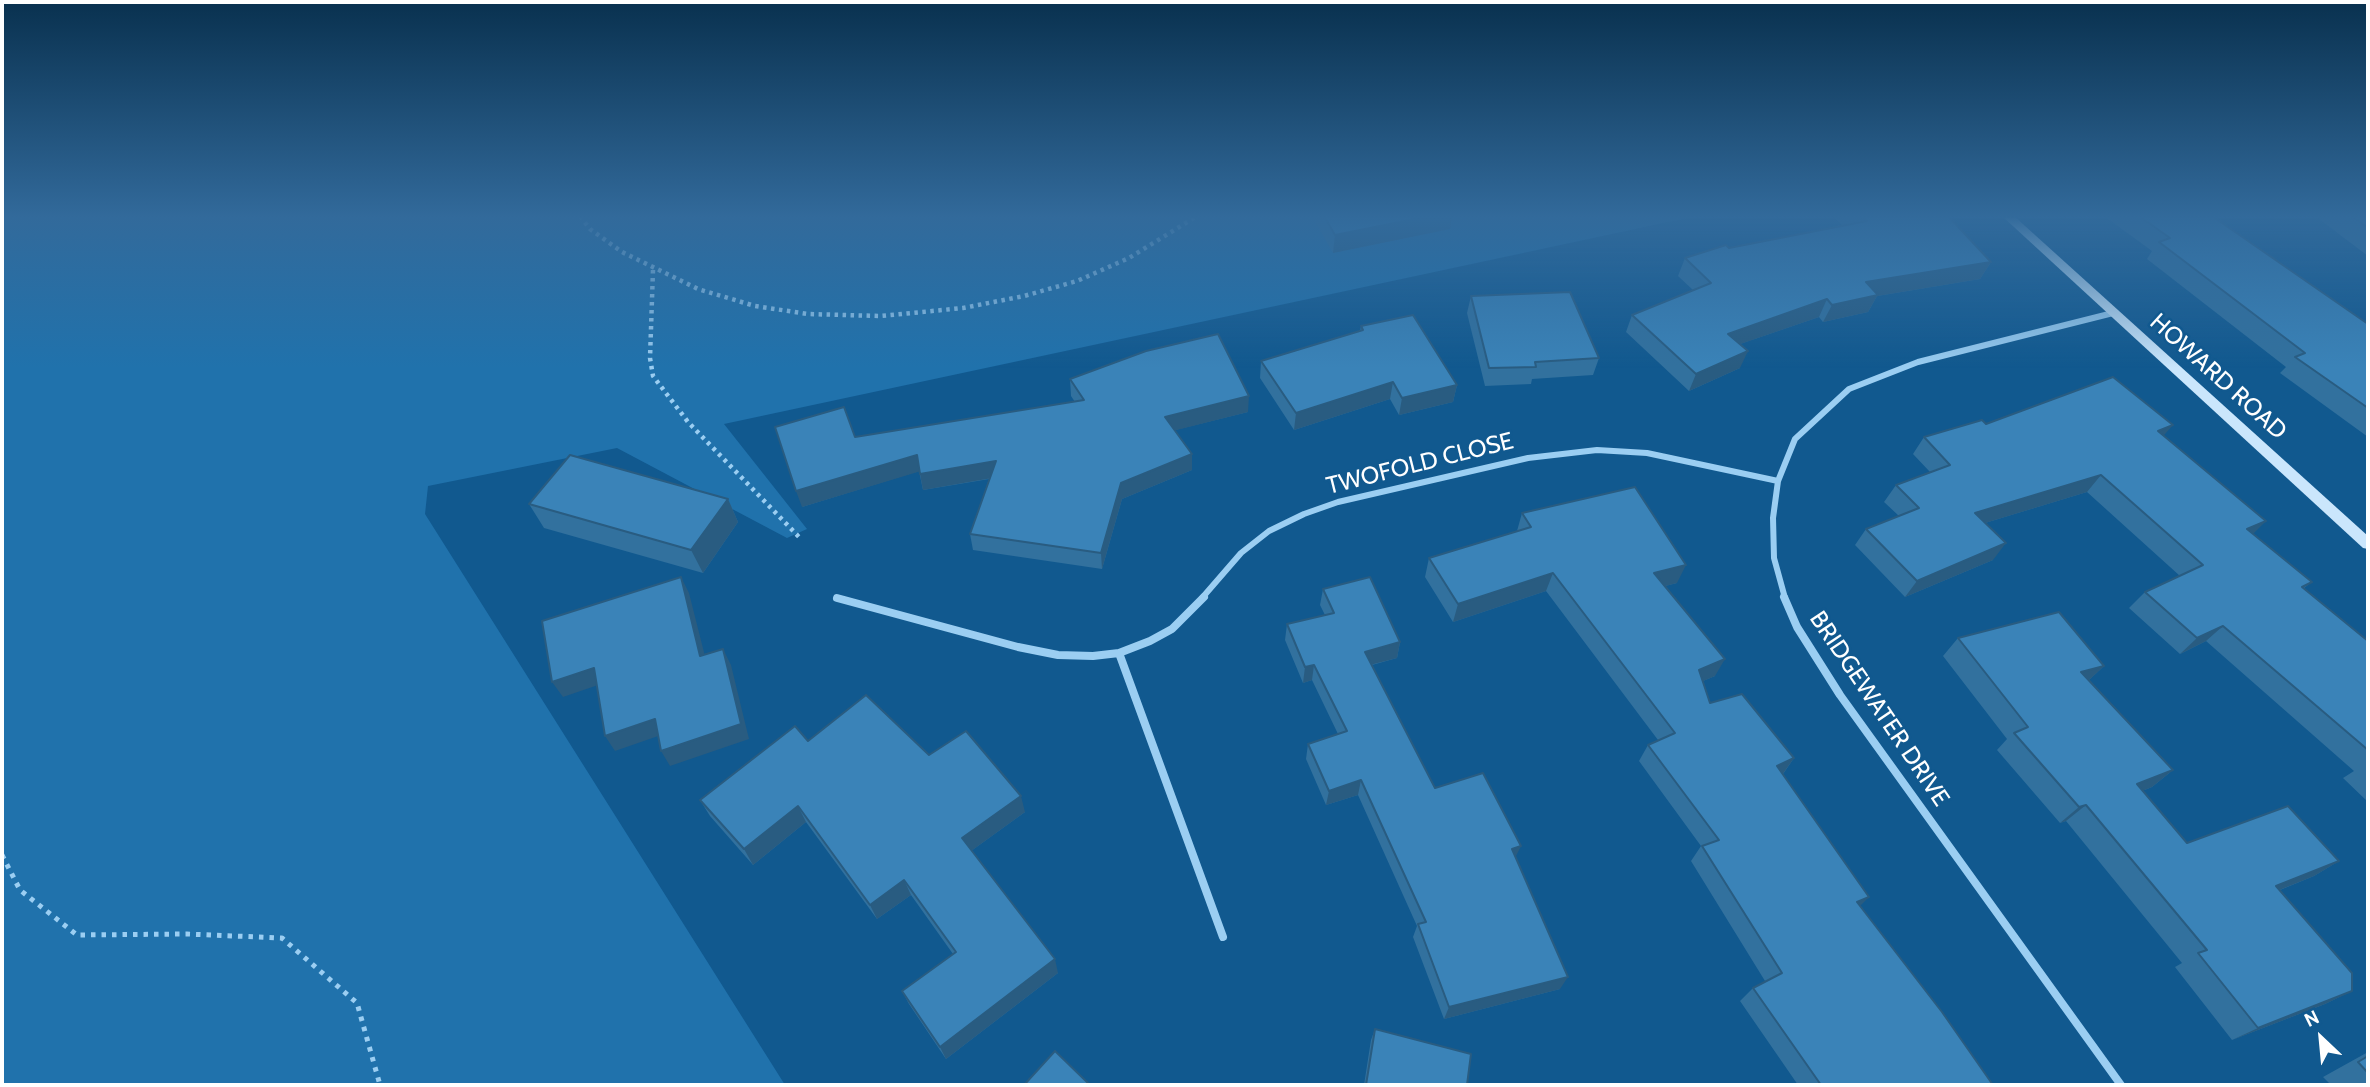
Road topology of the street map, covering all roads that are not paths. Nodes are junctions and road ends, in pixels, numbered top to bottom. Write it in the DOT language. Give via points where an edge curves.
graph roads {
  1 [pos="2062,267"];
  2 [pos="2113,313"];
  3 [pos="1778,481"];
  4 [pos="2368,544"];
  5 [pos="837,598"];
  6 [pos="1119,653"];
  7 [pos="1223,937"];
  8 [pos="2121,1085"];
  1 -- 2 [label="main road, HOWARD ROAD"];
  2 -- 3 [label="street, BRIDGEWATER DRIVE" via="1918,362 1849,389 1795,439"];
  2 -- 4 [label="main road, HOWARD ROAD"];
  3 -- 6 [label="street, TWOFOLD CLOSE" via="1647,453 1597,450 1528,458 1338,502 1269,531 1241,553 1172,629"];
  3 -- 8 [label="street, BRIDGEWATER DRIVE" via="1774,558 1797,627 1840,695"];
  5 -- 6 [label="street, TWOFOLD CLOSE" via="1058,655"];
  6 -- 7 [label="street"];
}
